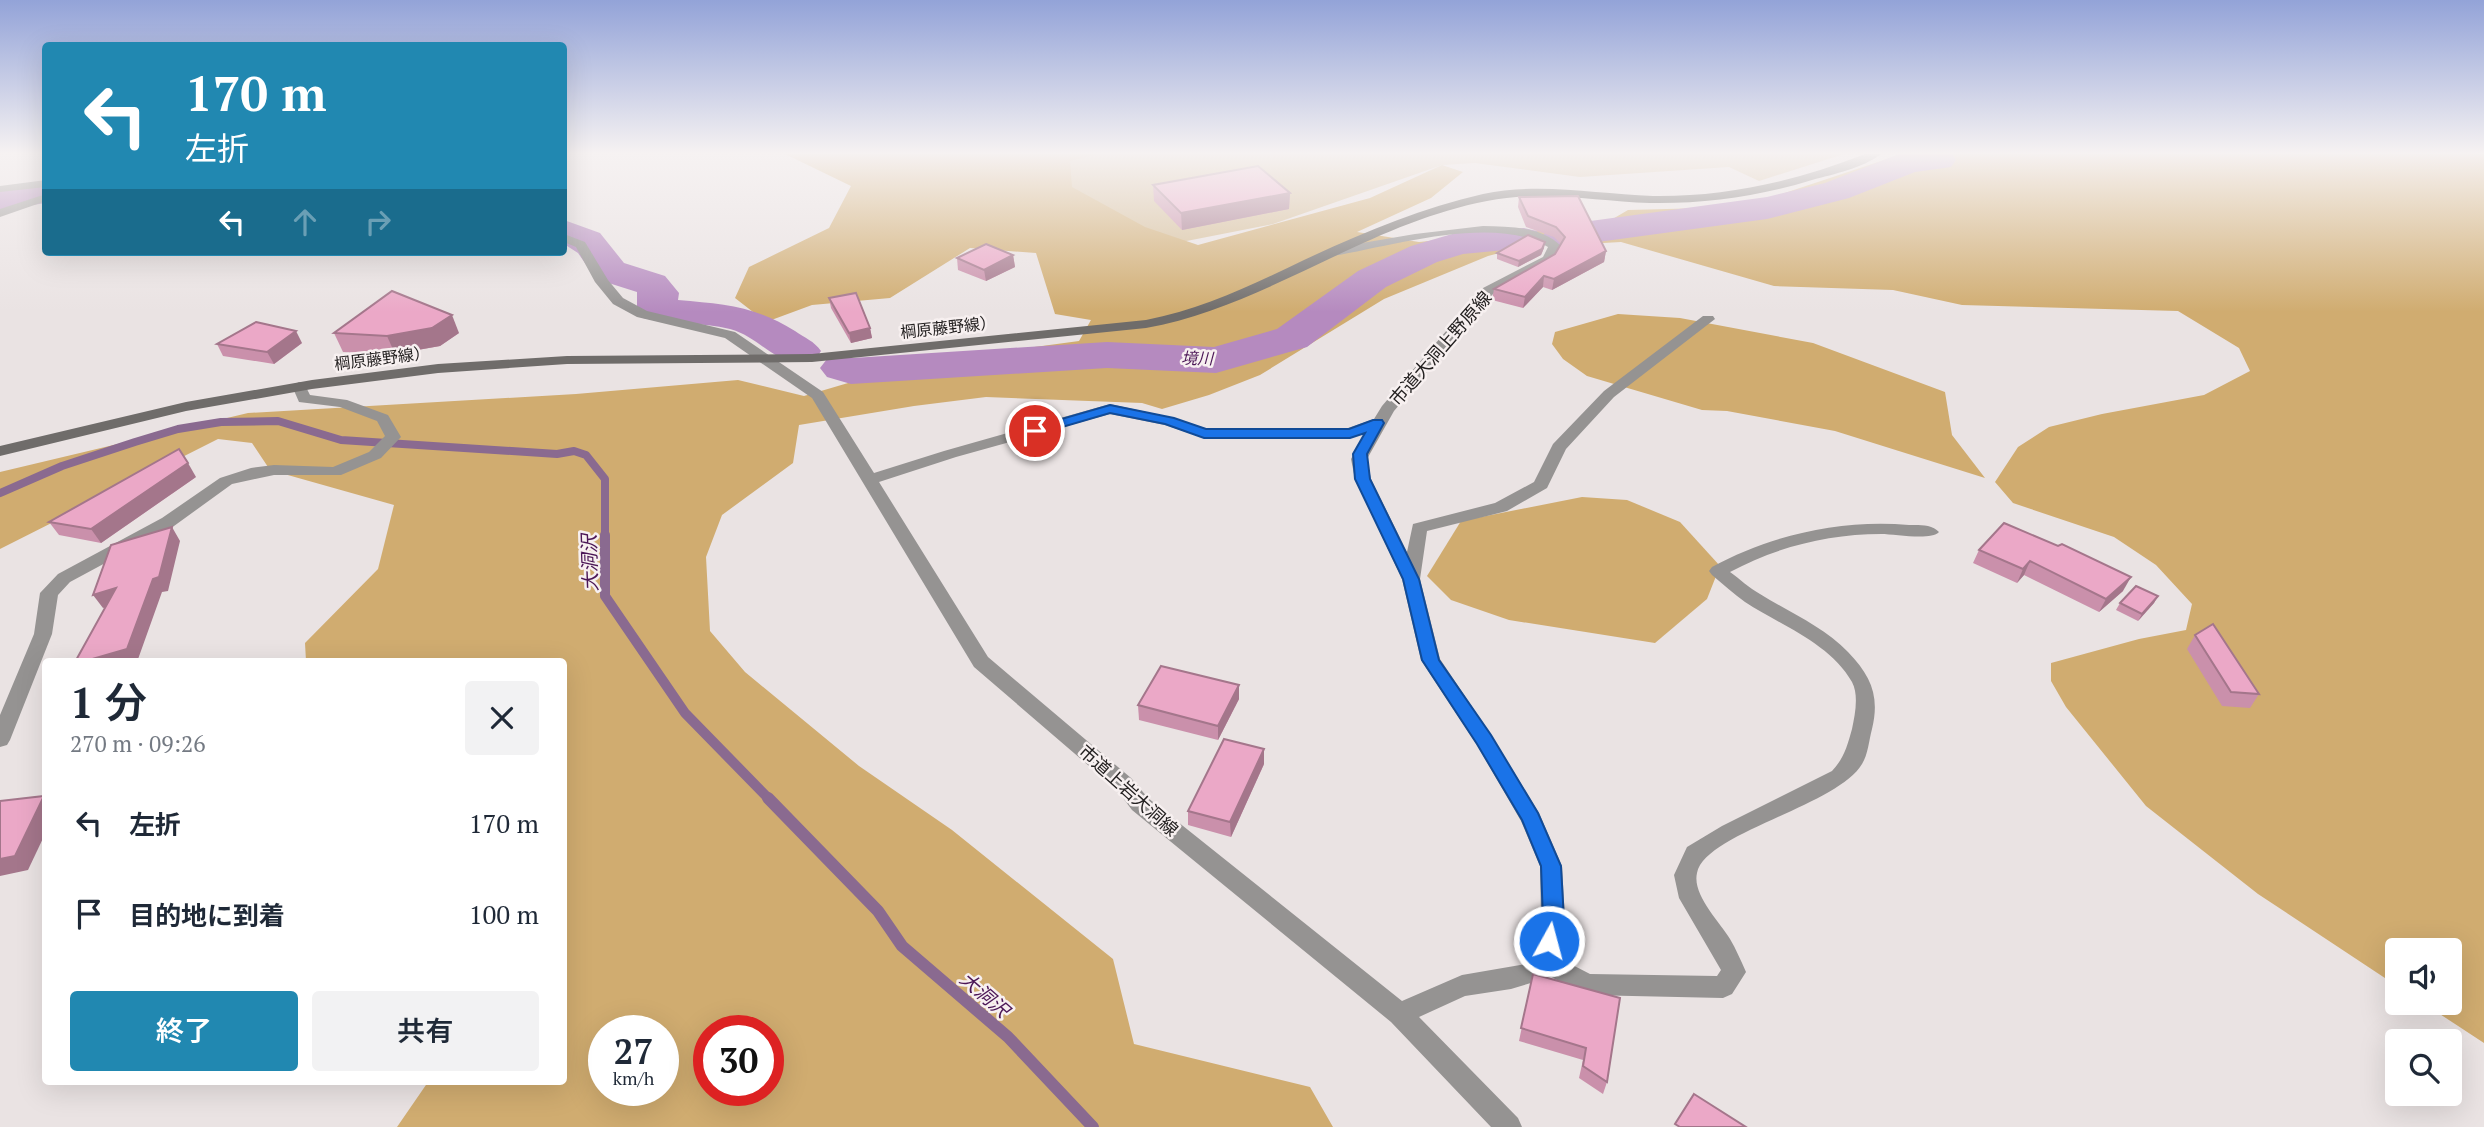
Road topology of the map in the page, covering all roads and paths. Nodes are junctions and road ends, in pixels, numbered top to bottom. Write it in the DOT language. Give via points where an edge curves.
graph roads {
  1 [pos="18,207"];
  2 [pos="1450,207"];
  3 [pos="0,213"];
  4 [pos="567,239"];
  5 [pos="1333,252"];
  6 [pos="1708,319"];
  7 [pos="764,360"];
  8 [pos="299,386"];
  9 [pos="1377,423"];
  10 [pos="0,451"];
  11 [pos="870,480"];
  12 [pos="1930,532"];
  13 [pos="1411,579"];
  14 [pos="0,740"];
  15 [pos="1544,962"];
  16 [pos="1400,1014"];
  17 [pos="1509,1127"];
  1 -- 3 [label="street"];
  2 -- 5 [label="main road, 棡原藤野線）"];
  4 -- 7 [label="street" via="581,245 618,302 667,322 730,335"];
  5 -- 7 [label="main road, 棡原藤野線）" via="1230,302 1175,319 841,356"];
  5 -- 9 [label="street, 市道大洞上野原線" via="1482,229 1529,232 1555,246 1548,259 1488,290"];
  6 -- 13 [label="street" via="1609,394 1559,447 1541,485 1501,507 1419,528"];
  7 -- 8 [label="main road, 棡原藤野線）" via="539,360"];
  7 -- 11 [label="street, 市道上岩大洞線" via="818,395"];
  8 -- 10 [label="main road, 棡原藤野線）" via="156,412"];
  8 -- 14 [label="street" via="304,399 342,403 383,418 393,438 375,455 335,472 274,470 226,481 168,522 64,578 49,593 44,634"];
  9 -- 11 [label="street" via="1350,433 1204,433 1110,409"];
  9 -- 13 [label="street, 市道大洞上野原線" via="1360,454 1360,471"];
  11 -- 16 [label="street, 市道上岩大洞線" via="981,662 1124,784 1140,804"];
  12 -- 15 [label="street" via="1867,529 1807,538 1739,558 1718,571 1840,655 1861,680 1866,696 1854,761 1839,777 1695,853 1685,875 1690,898 1734,972 1723,986 1587,984"];
  13 -- 15 [label="street, 市道大洞上野原線" via="1431,660 1531,819 1551,866 1553,920"];
  15 -- 16 [label="street" via="1542,970 1462,986"];
  16 -- 17 [label="street, 市道上岩大洞線"];
}
